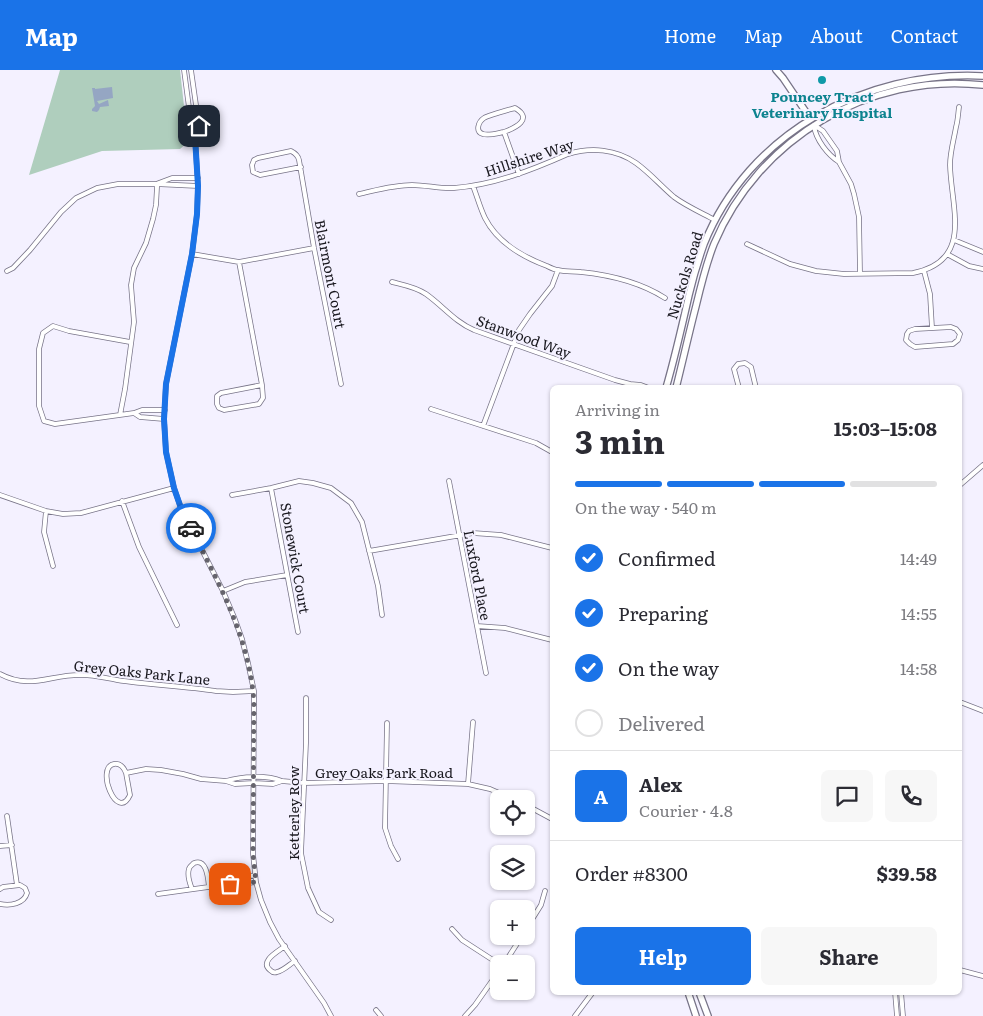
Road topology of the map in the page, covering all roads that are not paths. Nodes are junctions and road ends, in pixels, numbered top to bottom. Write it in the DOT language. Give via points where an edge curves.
graph roads {
  1 [pos="184,70"];
  2 [pos="192,70"];
  3 [pos="776,70"];
  4 [pos="983,76"];
  5 [pos="983,86"];
  6 [pos="959,108"];
  7 [pos="809,117"];
  8 [pos="814,124"];
  9 [pos="504,132"];
  10 [pos="195,137"];
  11 [pos="839,162"];
  12 [pos="300,167"];
  13 [pos="519,174"];
  14 [pos="198,178"];
  15 [pos="156,184"];
  16 [pos="198,186"];
  17 [pos="473,186"];
  18 [pos="359,194"];
  19 [pos="715,220"];
  20 [pos="954,240"];
  21 [pos="747,244"];
  22 [pos="314,248"];
  23 [pos="983,252"];
  24 [pos="192,254"];
  25 [pos="947,254"];
  26 [pos="239,262"];
  27 [pos="983,269"];
  28 [pos="558,270"];
  29 [pos="7,271"];
  30 [pos="924,271"];
  31 [pos="860,273"];
  32 [pos="392,282"];
  33 [pos="664,298"];
  34 [pos="932,328"];
  35 [pos="130,342"];
  36 [pos="514,344"];
  37 [pos="341,384"];
  38 [pos="262,385"];
  39 [pos="629,385"];
  40 [pos="667,385"];
  41 [pos="677,385"];
  42 [pos="738,385"];
  43 [pos="755,385"];
  44 [pos="431,409"];
  45 [pos="165,410"];
  46 [pos="134,413"];
  47 [pos="120,415"];
  48 [pos="164,419"];
  49 [pos="483,426"];
  50 [pos="550,451"];
  51 [pos="983,465"];
  52 [pos="449,481"];
  53 [pos="962,482"];
  54 [pos="174,488"];
  55 [pos="271,488"];
  56 [pos="0,495"];
  57 [pos="232,495"];
  58 [pos="122,501"];
  59 [pos="46,511"];
  60 [pos="458,535"];
  61 [pos="550,548"];
  62 [pos="369,551"];
  63 [pos="53,566"];
  64 [pos="287,575"];
  65 [pos="223,591"];
  66 [pos="382,615"];
  67 [pos="177,624"];
  68 [pos="477,626"];
  69 [pos="298,632"];
  70 [pos="550,639"];
  71 [pos="486,673"];
  72 [pos="0,674"];
  73 [pos="254,691"];
  74 [pos="306,698"];
  75 [pos="962,703"];
  76 [pos="983,711"];
  77 [pos="473,722"];
  78 [pos="387,723"];
  79 [pos="126,773"];
  80 [pos="254,777"];
  81 [pos="386,780"];
  82 [pos="226,781"];
  83 [pos="282,781"];
  84 [pos="254,783"];
  85 [pos="304,783"];
  86 [pos="468,784"];
  87 [pos="490,790"];
  88 [pos="535,810"];
  89 [pos="7,816"];
  90 [pos="550,818"];
  91 [pos="12,845"];
  92 [pos="0,846"];
  93 [pos="398,859"];
  94 [pos="255,875"];
  95 [pos="256,882"];
  96 [pos="230,884"];
  97 [pos="17,885"];
  98 [pos="209,887"];
  99 [pos="0,889"];
  100 [pos="192,889"];
  101 [pos="545,891"];
  102 [pos="158,894"];
  103 [pos="0,904"];
  104 [pos="535,915"];
  105 [pos="331,920"];
  106 [pos="452,929"];
  107 [pos="285,946"];
  108 [pos="490,958"];
  109 [pos="295,961"];
  110 [pos="962,971"];
  111 [pos="983,976"];
  112 [pos="490,984"];
  113 [pos="592,995"];
  114 [pos="689,995"];
  115 [pos="700,995"];
  116 [pos="895,995"];
  117 [pos="901,995"];
  118 [pos="376,1010"];
  119 [pos="331,1016"];
  120 [pos="381,1016"];
  121 [pos="465,1016"];
  122 [pos="574,1016"];
  123 [pos="696,1016"];
  124 [pos="708,1016"];
  125 [pos="897,1016"];
  126 [pos="903,1016"];
  1 -- 10 [label="street"];
  2 -- 10 [label="street" via="199,126"];
  3 -- 7 [label="main road"];
  4 -- 7 [label="main road, Nuckols Road" via="933,75 890,82 853,94"];
  5 -- 8 [label="main road, Nuckols Road" via="932,85 892,91 858,102"];
  6 -- 20 [label="street" via="950,160 956,224"];
  7 -- 8 [label="main road"];
  7 -- 19 [label="main road, Nuckols Road" via="750,168"];
  8 -- 11 [label="street" via="824,131 837,151"];
  8 -- 11 [label="street" via="815,133 831,157"];
  8 -- 41 [label="main road, Nuckols Road" via="762,169 723,226 705,271"];
  9 -- 9 [label="street" via="484,135 478,126 482,119 515,108 520,111 522,120"];
  9 -- 13 [label="street"];
  10 -- 14 [label="street"];
  11 -- 31 [label="street" via="851,184 857,206"];
  12 -- 12 [label="street" via="298,155 291,151 258,158 252,165 254,172 260,175"];
  12 -- 22 [label="street, Blairmont Court"];
  13 -- 17 [label="street, Hillshire Way"];
  13 -- 19 [label="street, Hillshire Way" via="568,154 604,150 635,162 676,198"];
  14 -- 15 [label="street" via="172,178"];
  14 -- 16 [label="street"];
  15 -- 16 [label="street"];
  15 -- 29 [label="street" via="118,184 96,188 76,198"];
  15 -- 35 [label="street" via="153,219 134,268 131,285 134,322"];
  16 -- 24 [label="street"];
  17 -- 18 [label="street, Hillshire Way" via="404,185"];
  17 -- 28 [label="street" via="485,219 500,239 524,256"];
  19 -- 40 [label="main road, Nuckols Road" via="698,262"];
  20 -- 23 [label="street"];
  20 -- 25 [label="street"];
  21 -- 31 [label="street" via="806,269 831,274"];
  22 -- 26 [label="street"];
  22 -- 37 [label="street, Blairmont Court"];
  24 -- 26 [label="street"];
  24 -- 45 [label="street" via="166,384"];
  25 -- 27 [label="street" via="969,266"];
  25 -- 30 [label="street"];
  26 -- 38 [label="street"];
  28 -- 33 [label="street" via="612,277 642,286"];
  28 -- 36 [label="street" via="552,286 523,323"];
  30 -- 31 [label="street"];
  30 -- 34 [label="street" via="930,294"];
  32 -- 36 [label="street, Stanwood Way" via="425,294 467,327"];
  34 -- 34 [label="street" via="912,330 906,340 915,346 956,343 959,337 954,328"];
  35 -- 47 [label="street"];
  35 -- 47 [label="street" via="53,326 43,333 39,349 39,406 44,421 55,424"];
  36 -- 39 [label="street, Stanwood Way"];
  36 -- 49 [label="street"];
  38 -- 38 [label="street" via="221,393 217,396 217,404 224,410 259,404 263,398"];
  42 -- 43 [label="street" via="734,370 738,364 745,363 751,367"];
  44 -- 49 [label="street"];
  45 -- 46 [label="street"];
  45 -- 48 [label="street"];
  46 -- 47 [label="street"];
  46 -- 48 [label="street" via="140,417"];
  48 -- 54 [label="street" via="166,452"];
  49 -- 50 [label="street" via="536,443"];
  51 -- 53 [label="street"];
  52 -- 60 [label="street, Luxford Place"];
  54 -- 58 [label="street"];
  54 -- 65 [label="street" via="182,511"];
  55 -- 57 [label="street"];
  55 -- 62 [label="street" via="299,481 330,488 350,503 362,522"];
  55 -- 64 [label="street, Stonewick Court"];
  56 -- 59 [label="street"];
  58 -- 59 [label="street" via="81,513"];
  58 -- 67 [label="street" via="139,547"];
  59 -- 63 [label="street" via="44,532"];
  60 -- 61 [label="street" via="501,536"];
  60 -- 62 [label="street"];
  60 -- 68 [label="street, Luxford Place"];
  62 -- 66 [label="street"];
  64 -- 65 [label="street" via="245,582"];
  64 -- 69 [label="street, Stonewick Court"];
  65 -- 73 [label="street" via="242,639"];
  68 -- 70 [label="street" via="505,628"];
  68 -- 71 [label="street, Luxford Place"];
  72 -- 73 [label="street, Grey Oaks Park Lane" via="28,682 82,674 216,691"];
  73 -- 80 [label="street"];
  74 -- 85 [label="street, Ketterley Row"];
  75 -- 76 [label="street"];
  77 -- 86 [label="street"];
  78 -- 81 [label="street"];
  79 -- 79 [label="street, Grey Oaks Park Road" via="116,764 106,772 112,796 118,802 126,801 130,795"];
  79 -- 82 [label="street, Grey Oaks Park Road" via="161,770"];
  80 -- 82 [label="street, Grey Oaks Park Road"];
  80 -- 83 [label="street, Grey Oaks Park Road"];
  80 -- 84 [label="street"];
  81 -- 85 [label="street, Grey Oaks Park Road"];
  81 -- 86 [label="street, Grey Oaks Park Road"];
  81 -- 93 [label="street" via="385,828"];
  82 -- 84 [label="street, Grey Oaks Park Road"];
  83 -- 84 [label="street, Grey Oaks Park Road"];
  83 -- 85 [label="street, Grey Oaks Park Road"];
  84 -- 94 [label="street"];
  85 -- 105 [label="street, Ketterley Row" via="301,852 308,888 319,912"];
  86 -- 87 [label="street, Grey Oaks Park Road"];
  88 -- 90 [label="street"];
  89 -- 91 [label="street"];
  91 -- 92 [label="street"];
  91 -- 97 [label="street"];
  94 -- 95 [label="street"];
  94 -- 96 [label="street" via="234,879"];
  95 -- 96 [label="street"];
  95 -- 107 [label="street" via="270,922"];
  96 -- 98 [label="street"];
  97 -- 99 [label="street"];
  97 -- 103 [label="street" via="25,888 26,899"];
  98 -- 100 [label="street"];
  98 -- 100 [label="street" via="205,868 198,863 188,870"];
  100 -- 102 [label="street"];
  101 -- 104 [label="street"];
  106 -- 108 [label="street" via="462,940"];
  107 -- 109 [label="street"];
  107 -- 109 [label="street" via="269,958 268,969 275,973"];
  109 -- 119 [label="street"];
  110 -- 111 [label="street"];
  112 -- 121 [label="street"];
  113 -- 122 [label="street"];
  114 -- 123 [label="main road"];
  115 -- 124 [label="main road"];
  116 -- 125 [label="street"];
  117 -- 126 [label="street"];
  118 -- 120 [label="street"];
}
